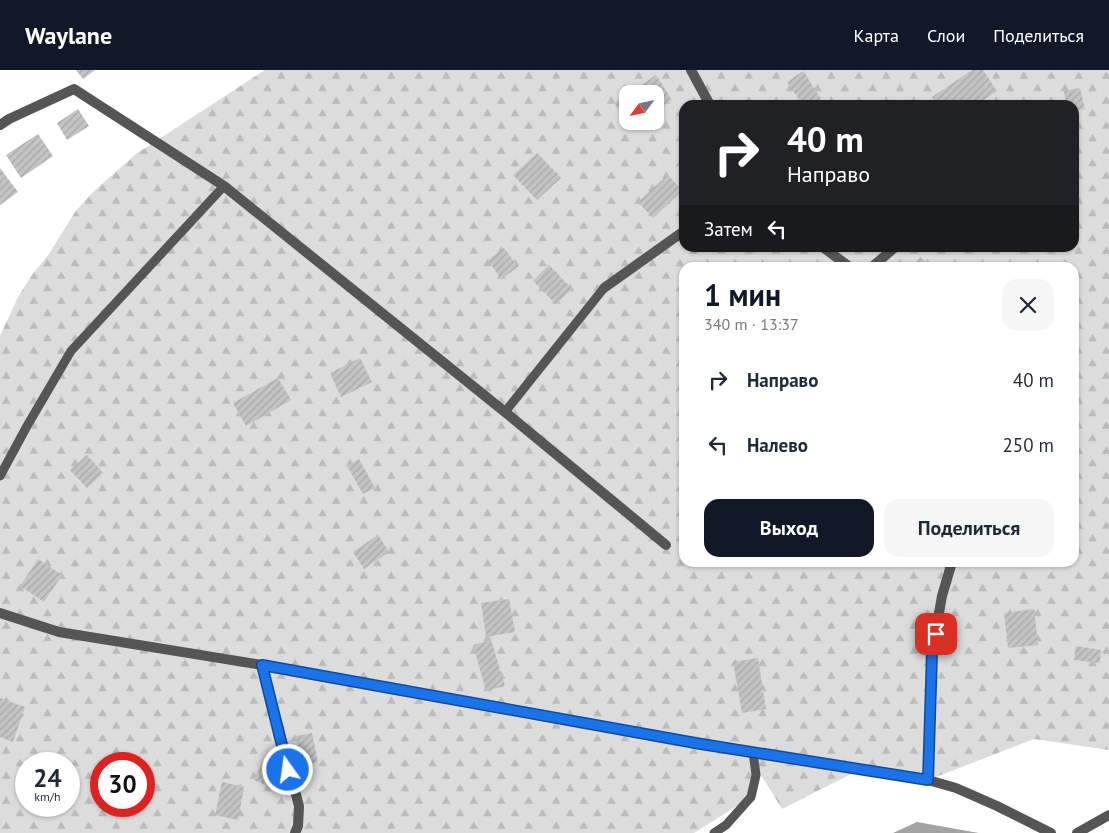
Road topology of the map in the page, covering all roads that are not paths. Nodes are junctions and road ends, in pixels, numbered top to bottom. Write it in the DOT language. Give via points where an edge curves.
graph roads {
  1 [pos="691,70"];
  2 [pos="707,100"];
  3 [pos="0,125"];
  4 [pos="224,186"];
  5 [pos="679,235"];
  6 [pos="829,252"];
  7 [pos="889,252"];
  8 [pos="843,262"];
  9 [pos="878,262"];
  10 [pos="604,288"];
  11 [pos="504,412"];
  12 [pos="0,476"];
  13 [pos="666,545"];
  14 [pos="951,567"];
  15 [pos="0,612"];
  16 [pos="262,665"];
  17 [pos="753,752"];
  18 [pos="928,780"];
  19 [pos="1109,815"];
  20 [pos="295,833"];
  21 [pos="714,833"];
  22 [pos="1051,833"];
  23 [pos="1077,833"];
  1 -- 2 [label="street"];
  3 -- 4 [label="street" via="74,89"];
  4 -- 11 [label="street"];
  4 -- 12 [label="lane" via="71,351"];
  5 -- 10 [label="street"];
  6 -- 8 [label="street"];
  7 -- 9 [label="street"];
  10 -- 11 [label="lane"];
  11 -- 13 [label="street"];
  14 -- 18 [label="street" via="932,653"];
  15 -- 16 [label="street" via="59,632"];
  16 -- 17 [label="street"];
  16 -- 20 [label="street" via="298,806"];
  17 -- 18 [label="street"];
  17 -- 21 [label="lane" via="756,774 751,798"];
  18 -- 22 [label="street" via="964,791"];
  19 -- 23 [label="street"];
}
